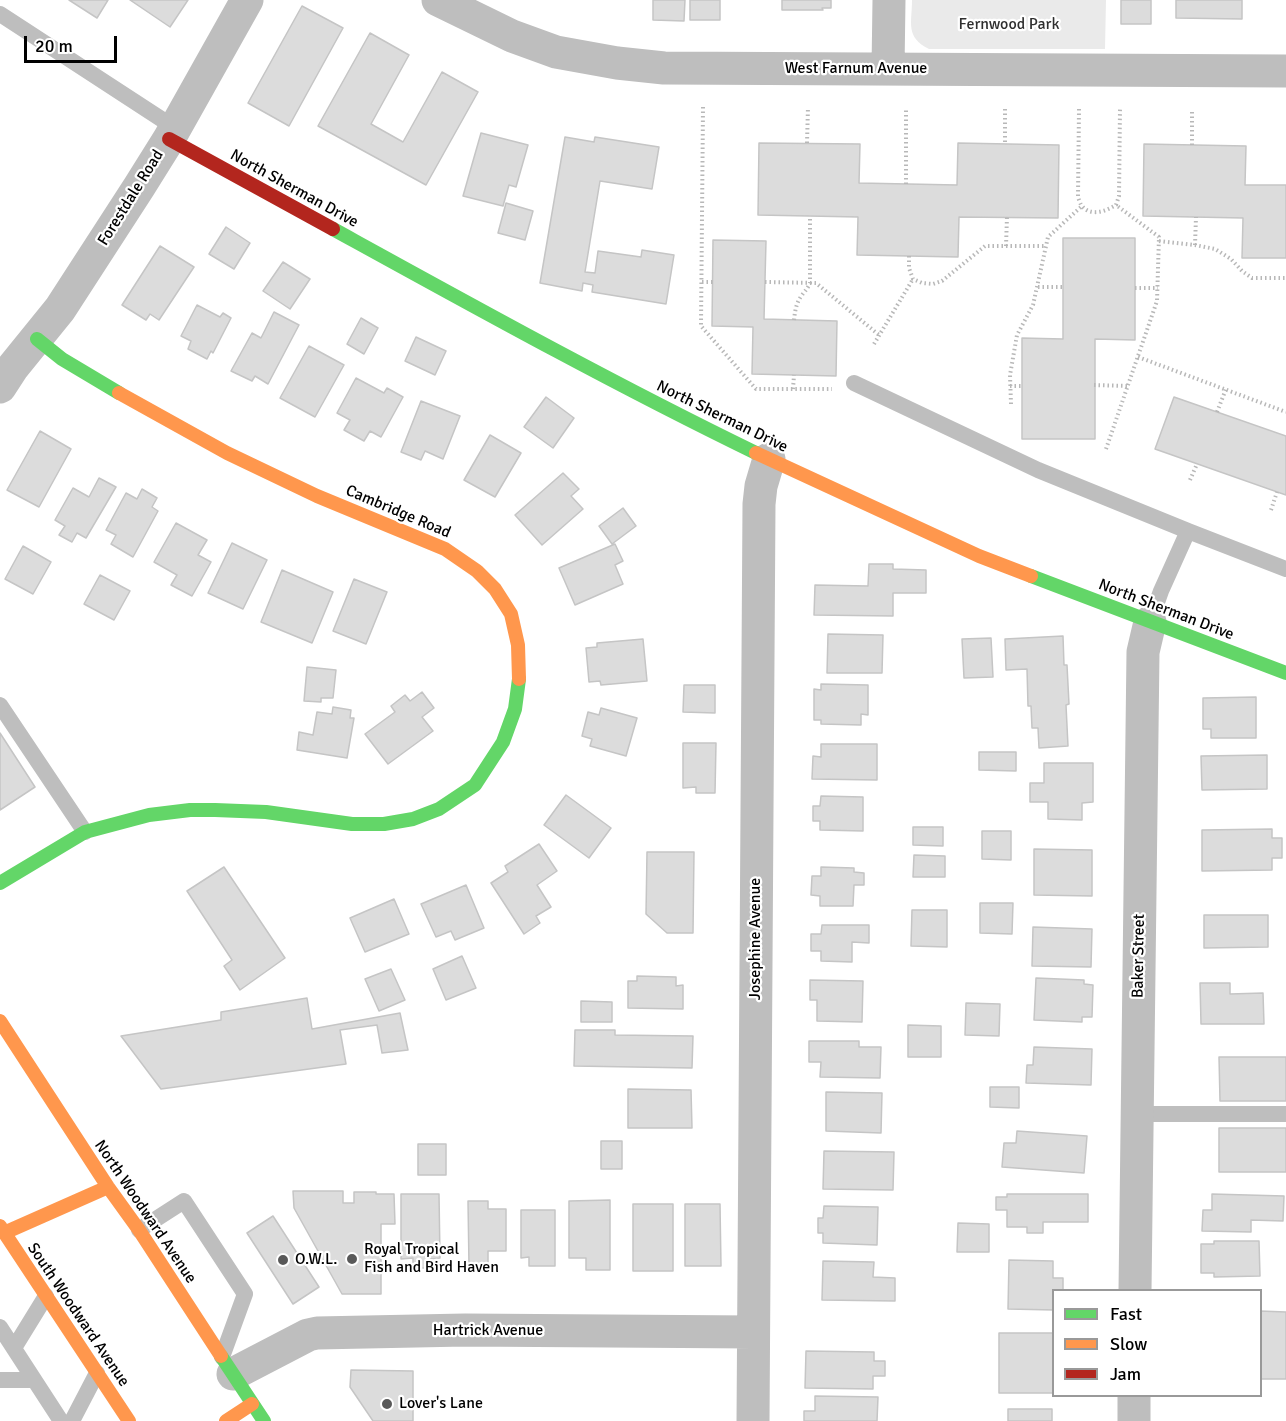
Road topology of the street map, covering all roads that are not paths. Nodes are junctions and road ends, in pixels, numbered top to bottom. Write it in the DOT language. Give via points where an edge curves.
graph roads {
  1 [pos="247,0"];
  2 [pos="438,0"];
  3 [pos="889,0"];
  4 [pos="470,8"];
  5 [pos="0,14"];
  6 [pos="888,69"];
  7 [pos="1286,71"];
  8 [pos="172,133"];
  9 [pos="36,339"];
  10 [pos="846,386"];
  11 [pos="0,387"];
  12 [pos="770,459"];
  13 [pos="1188,531"];
  14 [pos="1286,569"];
  15 [pos="1150,622"];
  16 [pos="1286,673"];
  17 [pos="0,705"];
  18 [pos="85,832"];
  19 [pos="0,883"];
  20 [pos="0,1021"];
  21 [pos="1137,1114"];
  22 [pos="1286,1114"];
  23 [pos="108,1187"];
  24 [pos="139,1230"];
  25 [pos="1,1231"];
  26 [pos="1136,1289"];
  27 [pos="46,1296"];
  28 [pos="0,1327"];
  29 [pos="753,1332"];
  30 [pos="14,1348"];
  31 [pos="227,1365"];
  32 [pos="97,1373"];
  33 [pos="0,1380"];
  34 [pos="34,1380"];
  35 [pos="1134,1397"];
  36 [pos="252,1404"];
  37 [pos="61,1421"];
  38 [pos="72,1421"];
  39 [pos="129,1421"];
  40 [pos="226,1421"];
  41 [pos="264,1421"];
  42 [pos="753,1421"];
  43 [pos="1134,1421"];
  1 -- 8 [label="street, Forestdale Road"];
  2 -- 4 [label="street, West Farnum Avenue"];
  3 -- 6 [label="street"];
  4 -- 6 [label="street, West Farnum Avenue" via="512,36 556,52 617,63 664,68"];
  5 -- 8 [label="lane"];
  6 -- 7 [label="street, West Farnum Avenue"];
  8 -- 9 [label="street, Forestdale Road" via="60,309"];
  8 -- 12 [label="street, North Sherman Drive" via="529,337"];
  9 -- 11 [label="street, Forestdale Road"];
  9 -- 18 [label="street, Cambridge Road" via="76,368 227,453 317,496 445,549 495,589 511,614 518,645 515,710 503,742 475,785 439,809 384,824 352,824 266,812 190,810 149,815"];
  10 -- 13 [label="lane"];
  12 -- 15 [label="street, North Sherman Drive" via="979,556"];
  12 -- 29 [label="street, Josephine Avenue" via="759,504"];
  13 -- 14 [label="lane"];
  13 -- 15 [label="lane"];
  15 -- 16 [label="street, North Sherman Drive"];
  15 -- 21 [label="street, Baker Street" via="1143,652"];
  17 -- 18 [label="lane"];
  18 -- 19 [label="street, Cambridge Road"];
  20 -- 23 [label="street, North Woodward Avenue"];
  21 -- 22 [label="lane"];
  21 -- 26 [label="street, Baker Street"];
  23 -- 24 [label="street, North Woodward Avenue"];
  23 -- 25 [label="street"];
  24 -- 31 [label="street, North Woodward Avenue"];
  24 -- 31 [label="lane" via="184,1201 245,1294"];
  25 -- 27 [label="street, South Woodward Avenue"];
  27 -- 30 [label="lane"];
  27 -- 32 [label="street, South Woodward Avenue"];
  28 -- 30 [label="lane"];
  29 -- 31 [label="street, Hartrick Avenue" via="317,1332"];
  29 -- 42 [label="street, Josephine Avenue"];
  30 -- 34 [label="lane"];
  31 -- 36 [label="street, North Woodward Avenue"];
  32 -- 38 [label="lane"];
  32 -- 39 [label="street, South Woodward Avenue"];
  33 -- 34 [label="lane"];
  34 -- 37 [label="lane"];
  35 -- 43 [label="street"];
  36 -- 40 [label="street"];
  36 -- 41 [label="street, North Woodward Avenue"];
}
